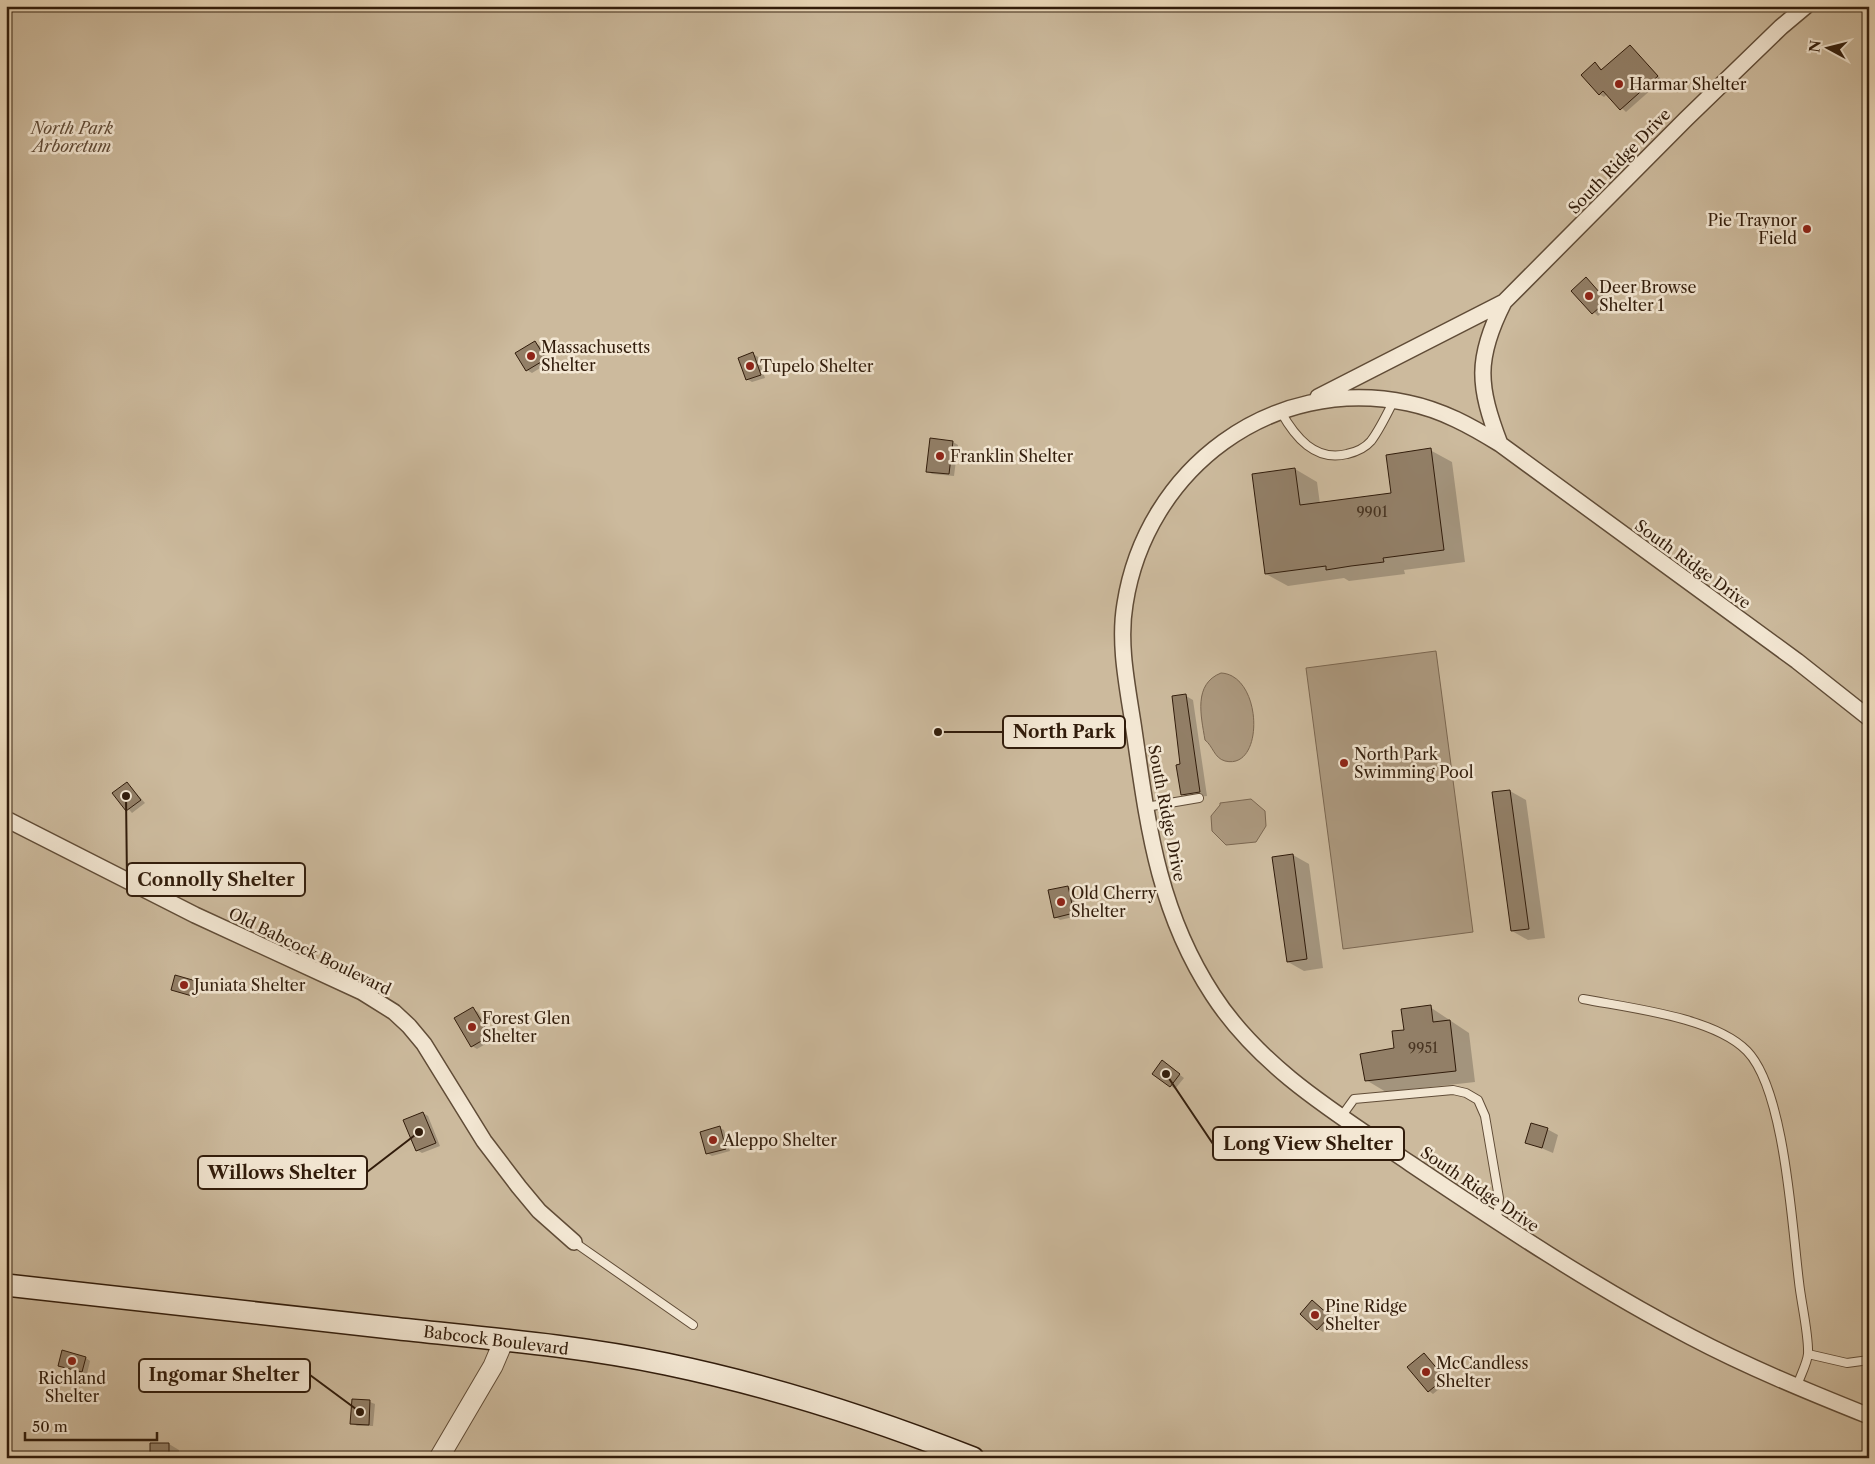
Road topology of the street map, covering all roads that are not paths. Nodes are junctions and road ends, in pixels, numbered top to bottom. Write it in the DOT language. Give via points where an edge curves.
graph roads {
  1 [pos="1806,6"];
  2 [pos="1504,302"];
  3 [pos="1394,400"];
  4 [pos="1303,404"];
  5 [pos="1280,412"];
  6 [pos="1500,444"];
  7 [pos="1867,716"];
  8 [pos="1199,798"];
  9 [pos="1146,807"];
  10 [pos="6,819"];
  11 [pos="1583,999"];
  12 [pos="1341,1117"];
  13 [pos="1497,1222"];
  14 [pos="574,1242"];
  15 [pos="6,1285"];
  16 [pos="693,1325"];
  17 [pos="504,1340"];
  18 [pos="1808,1354"];
  19 [pos="1869,1360"];
  20 [pos="1797,1386"];
  21 [pos="1869,1416"];
  22 [pos="439,1458"];
  23 [pos="973,1458"];
  1 -- 2 [label="street, South Ridge Drive" via="1693,112"];
  2 -- 4 [label="street, South Ridge Drive"];
  2 -- 6 [label="street, South Ridge Drive" via="1490,328 1482,370 1483,391"];
  3 -- 4 [label="street, South Ridge Drive" via="1331,399"];
  3 -- 5 [label="lane" via="1370,442 1354,452 1339,456 1318,453 1309,448 1290,429"];
  3 -- 6 [label="street, South Ridge Drive" via="1449,415"];
  4 -- 5 [label="street, South Ridge Drive"];
  5 -- 9 [label="street, South Ridge Drive" via="1257,421 1199,461 1177,483 1157,512 1140,549 1124,605 1123,640"];
  6 -- 7 [label="street, South Ridge Drive"];
  8 -- 9 [label="lane"];
  9 -- 12 [label="street, South Ridge Drive" via="1165,896 1176,926 1214,996 1256,1048 1280,1071"];
  10 -- 14 [label="street, Old Babcock Boulevard" via="195,915 362,992 394,1012 424,1044 484,1140 518,1187"];
  11 -- 18 [label="lane" via="1687,1021 1714,1030 1748,1052 1756,1064 1768,1089 1778,1123"];
  12 -- 13 [label="street, South Ridge Drive"];
  12 -- 13 [label="lane" via="1354,1099 1452,1090 1478,1100 1485,1116 1499,1198"];
  13 -- 20 [label="street, South Ridge Drive" via="1585,1278 1693,1338"];
  14 -- 16 [label="lane, Old Babcock Boulevard"];
  15 -- 17 [label="main road, Babcock Boulevard"];
  17 -- 22 [label="street" via="493,1366"];
  17 -- 23 [label="main road, Babcock Boulevard" via="665,1363 739,1380 878,1421"];
  18 -- 19 [label="lane" via="1847,1363"];
  18 -- 20 [label="lane"];
  20 -- 21 [label="street, South Ridge Drive"];
}
